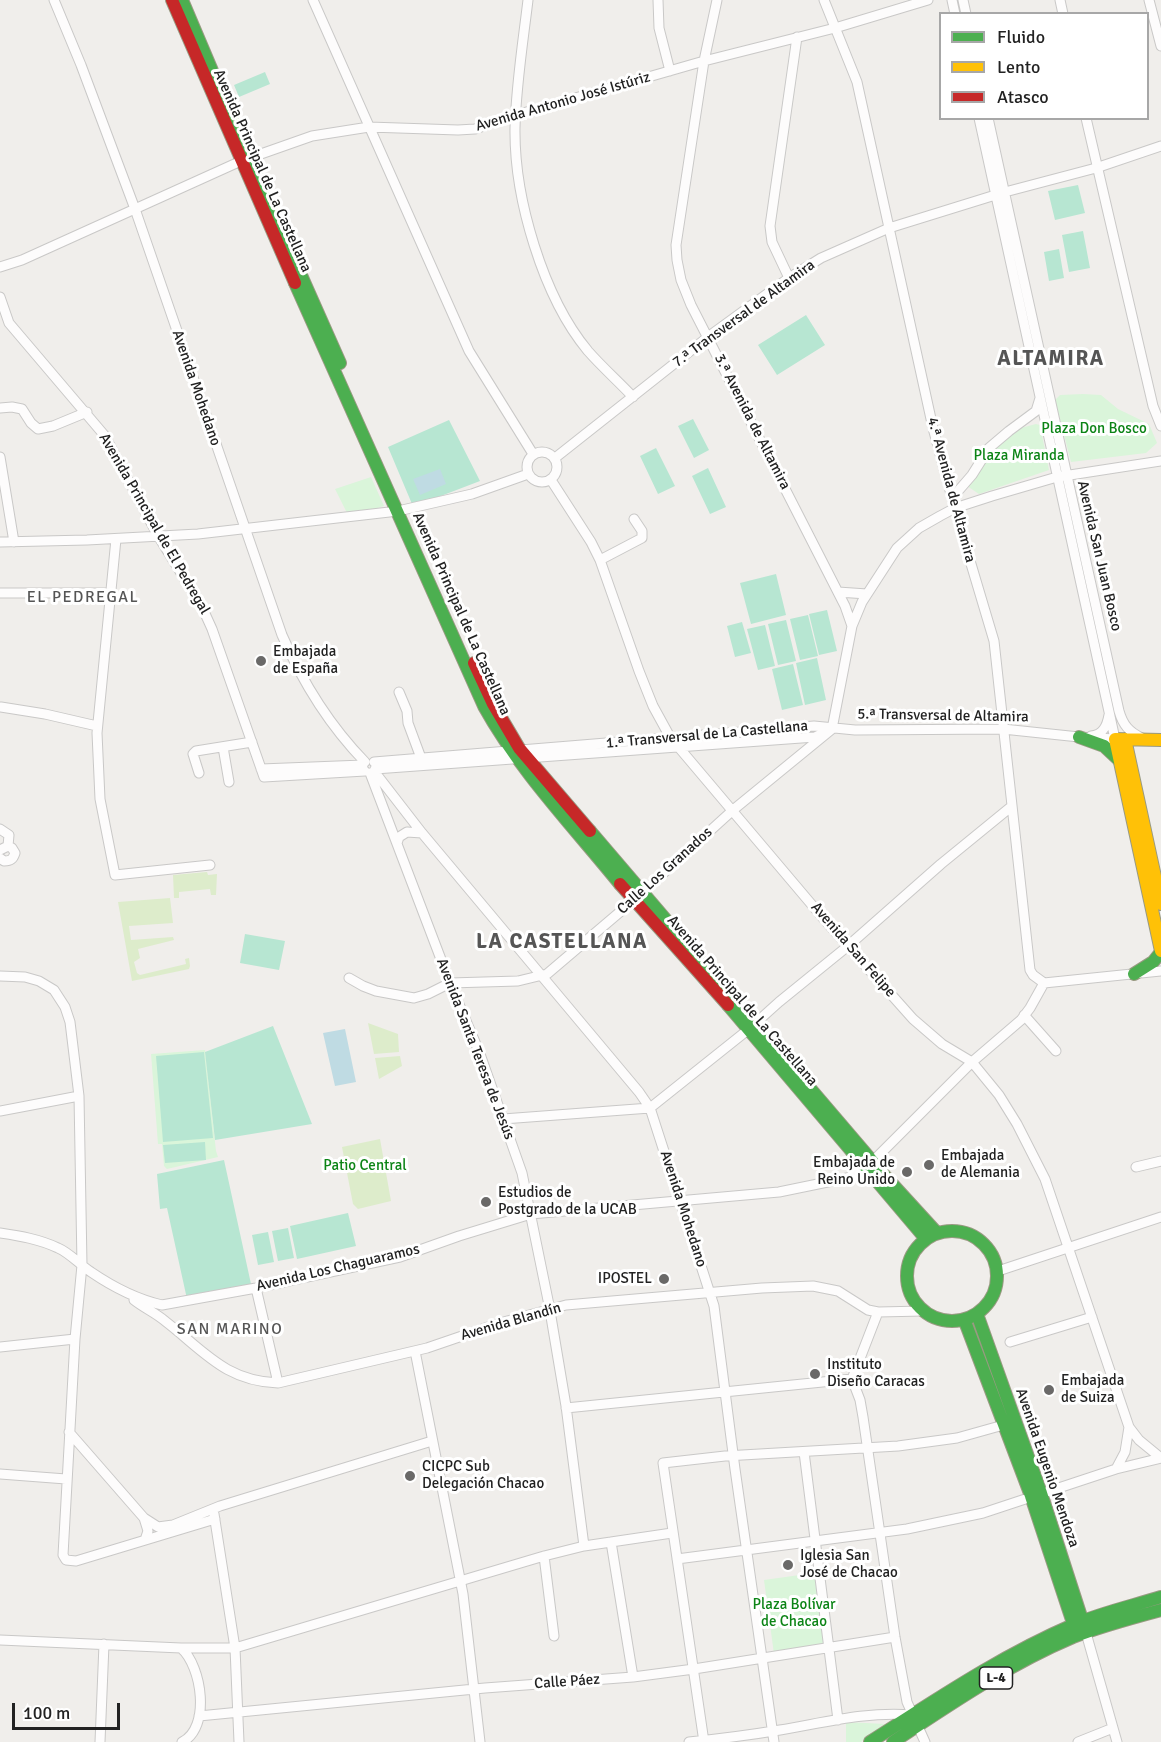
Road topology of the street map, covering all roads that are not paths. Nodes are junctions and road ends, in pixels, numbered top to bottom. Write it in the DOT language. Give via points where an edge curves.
graph roads {
  1 [pos="54,0"];
  2 [pos="172,0"];
  3 [pos="182,0"];
  4 [pos="313,0"];
  5 [pos="528,0"];
  6 [pos="658,0"];
  7 [pos="717,0"];
  8 [pos="824,0"];
  9 [pos="928,0"];
  10 [pos="1149,0"];
  11 [pos="835,28"];
  12 [pos="797,37"];
  13 [pos="1161,46"];
  14 [pos="704,61"];
  15 [pos="670,71"];
  16 [pos="516,115"];
  17 [pos="980,120"];
  18 [pos="988,120"];
  19 [pos="1086,120"];
  20 [pos="369,126"];
  21 [pos="1161,146"];
  22 [pos="245,160"];
  23 [pos="1096,168"];
  24 [pos="1001,193"];
  25 [pos="135,209"];
  26 [pos="889,228"];
  27 [pos="0,267"];
  28 [pos="789,278"];
  29 [pos="0,297"];
  30 [pos="708,337"];
  31 [pos="1040,396"];
  32 [pos="633,397"];
  33 [pos="0,408"];
  34 [pos="87,412"];
  35 [pos="1161,426"];
  36 [pos="533,454"];
  37 [pos="0,456"];
  38 [pos="555,459"];
  39 [pos="1161,461"];
  40 [pos="528,474"];
  41 [pos="1062,476"];
  42 [pos="551,480"];
  43 [pos="2,495"];
  44 [pos="952,498"];
  45 [pos="955,508"];
  46 [pos="401,510"];
  47 [pos="634,519"];
  48 [pos="244,527"];
  49 [pos="158,536"];
  50 [pos="116,539"];
  51 [pos="0,542"];
  52 [pos="14,542"];
  53 [pos="600,560"];
  54 [pos="838,592"];
  55 [pos="0,593"];
  56 [pos="110,593"];
  57 [pos="867,594"];
  58 [pos="852,626"];
  59 [pos="399,692"];
  60 [pos="1,707"];
  61 [pos="1110,712"];
  62 [pos="97,726"];
  63 [pos="832,729"];
  64 [pos="1003,729"];
  65 [pos="1118,735"];
  66 [pos="670,737"];
  67 [pos="1079,737"];
  68 [pos="783,739"];
  69 [pos="1156,740"];
  70 [pos="252,742"];
  71 [pos="223,747"];
  72 [pos="677,747"];
  73 [pos="519,754"];
  74 [pos="421,758"];
  75 [pos="797,759"];
  76 [pos="1125,762"];
  77 [pos="369,768"];
  78 [pos="199,773"];
  79 [pos="263,773"];
  80 [pos="229,782"];
  81 [pos="1012,806"];
  82 [pos="733,810"];
  83 [pos="0,829"];
  84 [pos="422,833"];
  85 [pos="397,843"];
  86 [pos="4,848"];
  87 [pos="0,858"];
  88 [pos="210,865"];
  89 [pos="638,896"];
  90 [pos="1161,904"];
  91 [pos="848,946"];
  92 [pos="1161,951"];
  93 [pos="1161,971"];
  94 [pos="1134,974"];
  95 [pos="0,976"];
  96 [pos="540,976"];
  97 [pos="350,978"];
  98 [pos="450,983"];
  99 [pos="1044,983"];
  100 [pos="1024,1016"];
  101 [pos="752,1026"];
  102 [pos="1056,1051"];
  103 [pos="972,1062"];
  104 [pos="79,1096"];
  105 [pos="650,1108"];
  106 [pos="0,1111"];
  107 [pos="503,1119"];
  108 [pos="1161,1161"];
  109 [pos="870,1164"];
  110 [pos="1136,1167"];
  111 [pos="681,1201"];
  112 [pos="531,1214"];
  113 [pos="1161,1217"];
  114 [pos="0,1233"];
  115 [pos="932,1236"];
  116 [pos="1068,1249"];
  117 [pos="82,1265"];
  118 [pos="998,1271"];
  119 [pos="256,1288"];
  120 [pos="125,1292"];
  121 [pos="711,1292"];
  122 [pos="162,1305"];
  123 [pos="549,1309"];
  124 [pos="924,1311"];
  125 [pos="878,1312"];
  126 [pos="977,1314"];
  127 [pos="1092,1317"];
  128 [pos="164,1319"];
  129 [pos="964,1319"];
  130 [pos="75,1339"];
  131 [pos="1010,1342"];
  132 [pos="0,1347"];
  133 [pos="415,1351"];
  134 [pos="852,1379"];
  135 [pos="278,1383"];
  136 [pos="724,1393"];
  137 [pos="566,1407"];
  138 [pos="1010,1423"];
  139 [pos="1130,1427"];
  140 [pos="69,1432"];
  141 [pos="432,1441"];
  142 [pos="867,1447"];
  143 [pos="804,1452"];
  144 [pos="733,1455"];
  145 [pos="1161,1458"];
  146 [pos="1116,1469"];
  147 [pos="0,1474"];
  148 [pos="66,1479"];
  149 [pos="1036,1495"];
  150 [pos="213,1509"];
  151 [pos="144,1518"];
  152 [pos="215,1519"];
  153 [pos="880,1532"];
  154 [pos="672,1533"];
  155 [pos="145,1540"];
  156 [pos="816,1541"];
  157 [pos="611,1542"];
  158 [pos="584,1546"];
  159 [pos="746,1549"];
  160 [pos="544,1556"];
  161 [pos="677,1559"];
  162 [pos="460,1581"];
  163 [pos="1161,1597"];
  164 [pos="1161,1610"];
  165 [pos="1080,1629"];
  166 [pos="554,1636"];
  167 [pos="895,1637"];
  168 [pos="0,1640"];
  169 [pos="104,1644"];
  170 [pos="829,1647"];
  171 [pos="181,1648"];
  172 [pos="235,1648"];
  173 [pos="760,1658"];
  174 [pos="694,1669"];
  175 [pos="633,1677"];
  176 [pos="474,1689"];
  177 [pos="238,1713"];
  178 [pos="199,1716"];
  179 [pos="838,1720"];
  180 [pos="914,1720"];
  181 [pos="1113,1728"];
  182 [pos="772,1731"];
  183 [pos="704,1741"];
  184 [pos="100,1742"];
  185 [pos="182,1742"];
  186 [pos="239,1742"];
  187 [pos="480,1742"];
  188 [pos="689,1742"];
  189 [pos="774,1742"];
  190 [pos="870,1742"];
  191 [pos="893,1742"];
  192 [pos="925,1742"];
  193 [pos="1078,1742"];
  194 [pos="1117,1742"];
  1 -- 25 [label="street, Avenida Mohedano"];
  2 -- 22 [label="street, Avenida Principal de La Castellana"];
  3 -- 22 [label="street, Avenida Principal de La Castellana"];
  4 -- 20 [label="street"];
  5 -- 16 [label="street"];
  6 -- 15 [label="street" via="659,28"];
  7 -- 14 [label="street, 3.ª Avenida de Altamira"];
  8 -- 11 [label="street, 4.ª Avenida de Altamira"];
  9 -- 11 [label="street, Avenida Antonio José Istúriz"];
  10 -- 13 [label="street"];
  11 -- 12 [label="street, Avenida Antonio José Istúriz"];
  11 -- 26 [label="street, 4.ª Avenida de Altamira" via="857,82"];
  12 -- 14 [label="street, Avenida Antonio José Istúriz"];
  12 -- 28 [label="street" via="770,226 772,242"];
  14 -- 15 [label="street, Avenida Antonio José Istúriz"];
  14 -- 30 [label="street, 3.ª Avenida de Altamira" via="676,245 681,280"];
  15 -- 16 [label="street, Avenida Antonio José Istúriz"];
  16 -- 20 [label="street, Avenida Antonio José Istúriz" via="466,130"];
  16 -- 32 [label="street" via="516,162 533,240 546,276 559,307 588,351"];
  17 -- 24 [label="street, Avenida San Juan Bosco"];
  18 -- 24 [label="street, Avenida San Juan Bosco"];
  19 -- 23 [label="street"];
  20 -- 22 [label="street, Avenida Antonio José Istúriz" via="312,136"];
  20 -- 36 [label="street" via="469,351"];
  21 -- 23 [label="street, 7.ª Transversal de Altamira"];
  22 -- 25 [label="street, Avenida Antonio José Istúriz"];
  22 -- 46 [label="street, Avenida Principal de La Castellana"];
  23 -- 24 [label="street, 7.ª Transversal de Altamira"];
  23 -- 35 [label="street"];
  24 -- 26 [label="street, 7.ª Transversal de Altamira"];
  24 -- 31 [label="street, Avenida San Juan Bosco"];
  24 -- 41 [label="street, Avenida San Juan Bosco"];
  25 -- 27 [label="street, Avenida Antonio José Istúriz"];
  25 -- 48 [label="street, Avenida Mohedano"];
  26 -- 28 [label="street, 7.ª Transversal de Altamira" via="821,258"];
  26 -- 44 [label="street, 4.ª Avenida de Altamira"];
  28 -- 30 [label="street, 7.ª Transversal de Altamira"];
  29 -- 34 [label="street, Avenida Principal de El Pedregal" via="9,323"];
  30 -- 32 [label="street, 7.ª Transversal de Altamira"];
  30 -- 54 [label="street, 3.ª Avenida de Altamira"];
  31 -- 41 [label="street, Avenida San Juan Bosco"];
  31 -- 44 [label="street" via="1036,411 989,448"];
  32 -- 38 [label="street, 7.ª Transversal de Altamira"];
  33 -- 34 [label="street" via="12,406 22,410 38,429"];
  34 -- 49 [label="street, Avenida Principal de El Pedregal" via="105,436"];
  36 -- 38 [label="street" via="545,452"];
  36 -- 40 [label="street" via="527,463"];
  37 -- 43 [label="street"];
  38 -- 42 [label="street" via="558,468"];
  39 -- 41 [label="street"];
  40 -- 42 [label="street" via="540,482"];
  40 -- 46 [label="street" via="472,494"];
  41 -- 45 [label="street"];
  41 -- 61 [label="street, Avenida San Juan Bosco"];
  41 -- 69 [label="street, Avenida San Juan Bosco" via="1121,720 1131,732"];
  42 -- 53 [label="street, Avenida San Felipe"];
  43 -- 52 [label="street"];
  44 -- 45 [label="street, 4.ª Avenida de Altamira"];
  45 -- 57 [label="street" via="919,528 897,549"];
  45 -- 64 [label="street, 4.ª Avenida de Altamira" via="994,641"];
  46 -- 48 [label="street"];
  46 -- 73 [label="street, Avenida Principal de La Castellana" via="484,706"];
  47 -- 53 [label="street" via="642,538"];
  48 -- 49 [label="street"];
  48 -- 77 [label="street, Avenida Mohedano" via="295,667 333,724"];
  49 -- 50 [label="street"];
  49 -- 70 [label="street, Avenida Principal de El Pedregal" via="202,607"];
  50 -- 52 [label="street"];
  50 -- 56 [label="street"];
  51 -- 52 [label="street"];
  53 -- 66 [label="street, Avenida San Felipe" via="639,671"];
  54 -- 57 [label="street"];
  54 -- 58 [label="street, 3.ª Avenida de Altamira"];
  55 -- 56 [label="street"];
  56 -- 62 [label="street"];
  57 -- 58 [label="street"];
  58 -- 63 [label="street"];
  59 -- 74 [label="street"];
  60 -- 62 [label="street"];
  61 -- 65 [label="street, Avenida San Juan Bosco"];
  61 -- 67 [label="street" via="1101,733"];
  62 -- 88 [label="street" via="100,799 115,875"];
  63 -- 64 [label="street, 5.ª Transversal de Altamira"];
  63 -- 66 [label="street, 1.ª Transversal de La Castellana" via="814,726"];
  63 -- 68 [label="street, 1.ª Transversal de La Castellana" via="815,736"];
  63 -- 75 [label="street, Calle Los Granados"];
  64 -- 67 [label="street, 5.ª Transversal de Altamira"];
  64 -- 81 [label="street, 4.ª Avenida de Altamira"];
  65 -- 67 [label="street, 5.ª Transversal de Altamira"];
  65 -- 69 [label="street, 5.ª Transversal de Altamira"];
  65 -- 76 [label="street, Avenida San Juan Bosco"];
  66 -- 72 [label="street, Avenida San Felipe"];
  66 -- 73 [label="street, 1.ª Transversal de La Castellana"];
  67 -- 76 [label="street" via="1104,746"];
  68 -- 72 [label="street, 1.ª Transversal de La Castellana"];
  68 -- 75 [label="street" via="797,748"];
  69 -- 76 [label="street" via="1134,748"];
  70 -- 71 [label="street"];
  70 -- 79 [label="street, Avenida Principal de El Pedregal"];
  71 -- 78 [label="street" via="193,754"];
  71 -- 80 [label="street"];
  72 -- 73 [label="street, 1.ª Transversal de La Castellana"];
  72 -- 82 [label="street, Avenida San Felipe"];
  73 -- 74 [label="street, 1.ª Transversal de La Castellana"];
  73 -- 77 [label="street, 1.ª Transversal de La Castellana"];
  73 -- 89 [label="street, Avenida Principal de La Castellana"];
  74 -- 77 [label="street, 1.ª Transversal de La Castellana"];
  75 -- 82 [label="street, Calle Los Granados"];
  76 -- 90 [label="street, Avenida San Juan Bosco"];
  76 -- 92 [label="street, Avenida San Juan Bosco"];
  77 -- 79 [label="street, 1.ª Transversal de La Castellana"];
  77 -- 84 [label="street, Avenida Mohedano"];
  77 -- 85 [label="street, Avenida Santa Teresa de Jesús"];
  81 -- 91 [label="street"];
  81 -- 99 [label="street, 4.ª Avenida de Altamira" via="1029,970"];
  82 -- 89 [label="street, Calle Los Granados"];
  82 -- 91 [label="street, Avenida San Felipe"];
  83 -- 86 [label="street" via="9,835"];
  84 -- 85 [label="street" via="407,832"];
  84 -- 96 [label="street, Avenida Mohedano"];
  85 -- 98 [label="street, Avenida Santa Teresa de Jesús"];
  86 -- 87 [label="street" via="12,848 14,858"];
  89 -- 96 [label="street, Calle Los Granados" via="553,970"];
  89 -- 101 [label="street, Avenida Principal de La Castellana"];
  91 -- 101 [label="street"];
  91 -- 103 [label="street, Avenida San Felipe" via="926,1031"];
  92 -- 94 [label="street" via="1153,962"];
  93 -- 94 [label="street"];
  94 -- 99 [label="street"];
  95 -- 104 [label="street" via="32,979 54,990 70,1022"];
  96 -- 98 [label="street, Calle Los Granados" via="518,981"];
  96 -- 105 [label="street, Avenida Mohedano"];
  97 -- 98 [label="street, Calle Los Granados" via="376,991 414,998"];
  98 -- 107 [label="street, Avenida Santa Teresa de Jesús"];
  99 -- 100 [label="street, Avenida Los Chaguaramos"];
  100 -- 102 [label="street"];
  100 -- 103 [label="street, Avenida Los Chaguaramos"];
  101 -- 105 [label="street"];
  101 -- 109 [label="street, Avenida Principal de La Castellana"];
  103 -- 109 [label="street, Avenida Los Chaguaramos"];
  103 -- 116 [label="street, Avenida San Felipe" via="999,1095 1046,1179"];
  104 -- 106 [label="street"];
  104 -- 117 [label="street"];
  105 -- 107 [label="street"];
  105 -- 111 [label="street, Avenida Mohedano"];
  107 -- 112 [label="street, Avenida Santa Teresa de Jesús"];
  108 -- 110 [label="street"];
  109 -- 111 [label="street, Avenida Los Chaguaramos" via="847,1178 779,1192"];
  109 -- 115 [label="street, Avenida Principal de La Castellana"];
  111 -- 112 [label="street, Avenida Los Chaguaramos"];
  111 -- 121 [label="street, Avenida Mohedano"];
  112 -- 119 [label="street, Avenida Los Chaguaramos" via="400,1257"];
  112 -- 123 [label="street, Avenida Santa Teresa de Jesús"];
  113 -- 116 [label="street"];
  114 -- 117 [label="street" via="60,1248"];
  115 -- 118 [label="street" via="958,1231 977,1238 991,1252"];
  115 -- 124 [label="street" via="912,1255 907,1274 911,1295"];
  116 -- 118 [label="street"];
  116 -- 127 [label="street, Avenida San Felipe"];
  117 -- 120 [label="street"];
  117 -- 130 [label="street"];
  118 -- 126 [label="street" via="995,1292"];
  119 -- 122 [label="street, Avenida Los Chaguaramos"];
  119 -- 135 [label="street"];
  120 -- 122 [label="street, Avenida Los Chaguaramos"];
  120 -- 128 [label="street, Avenida Blandín"];
  121 -- 123 [label="street, Avenida Blandín"];
  121 -- 125 [label="street, Avenida Blandín" via="828,1287"];
  121 -- 136 [label="street, Avenida Mohedano"];
  122 -- 128 [label="street"];
  123 -- 133 [label="street, Avenida Blandín"];
  123 -- 137 [label="street, Avenida Santa Teresa de Jesús"];
  124 -- 125 [label="street, Avenida Blandín"];
  124 -- 129 [label="street" via="943,1320"];
  125 -- 134 [label="street"];
  126 -- 129 [label="street"];
  126 -- 138 [label="street, Avenida Eugenio Mendoza"];
  127 -- 131 [label="street"];
  127 -- 139 [label="street, Avenida San Felipe"];
  128 -- 135 [label="street, Avenida Blandín" via="223,1368 247,1379"];
  129 -- 138 [label="street, Avenida Eugenio Mendoza"];
  130 -- 132 [label="street"];
  130 -- 140 [label="street"];
  133 -- 135 [label="street, Avenida Blandín"];
  133 -- 141 [label="street"];
  134 -- 136 [label="street"];
  134 -- 142 [label="street" via="860,1400"];
  136 -- 137 [label="street"];
  136 -- 144 [label="street, Avenida Mohedano"];
  137 -- 158 [label="street, Avenida Santa Teresa de Jesús"];
  138 -- 142 [label="street" via="942,1440"];
  138 -- 149 [label="street, Avenida Eugenio Mendoza"];
  139 -- 145 [label="street, Avenida San Felipe"];
  139 -- 146 [label="street" via="1125,1452"];
  140 -- 148 [label="street"];
  140 -- 151 [label="street"];
  141 -- 150 [label="street"];
  141 -- 162 [label="street"];
  142 -- 143 [label="street"];
  142 -- 153 [label="street"];
  143 -- 144 [label="street"];
  143 -- 156 [label="street"];
  144 -- 154 [label="street" via="663,1462"];
  144 -- 159 [label="street, Avenida Mohedano"];
  145 -- 146 [label="street"];
  146 -- 149 [label="street"];
  147 -- 148 [label="street"];
  148 -- 155 [label="street" via="62,1549 66,1560 76,1561"];
  149 -- 153 [label="street" via="982,1513"];
  149 -- 165 [label="street, Avenida Eugenio Mendoza"];
  150 -- 151 [label="street" via="161,1527"];
  150 -- 152 [label="street"];
  151 -- 155 [label="street" via="148,1531"];
  152 -- 155 [label="street"];
  152 -- 172 [label="street"];
  153 -- 156 [label="street"];
  153 -- 167 [label="street"];
  154 -- 157 [label="street"];
  154 -- 161 [label="street"];
  156 -- 159 [label="street"];
  156 -- 170 [label="street"];
  157 -- 158 [label="street"];
  157 -- 175 [label="street"];
  158 -- 160 [label="street"];
  159 -- 161 [label="street"];
  159 -- 173 [label="street, Avenida Mohedano"];
  160 -- 162 [label="street"];
  160 -- 166 [label="street"];
  161 -- 174 [label="street"];
  162 -- 172 [label="street"];
  162 -- 176 [label="street"];
  163 -- 165 [label="street, L-4"];
  164 -- 165 [label="street, L-4"];
  165 -- 180 [label="street, L-4" via="1061,1643"];
  165 -- 181 [label="street"];
  167 -- 170 [label="street, Calle Páez"];
  167 -- 180 [label="street"];
  168 -- 169 [label="street"];
  169 -- 171 [label="street"];
  169 -- 184 [label="street"];
  170 -- 173 [label="street, Calle Páez"];
  170 -- 179 [label="street"];
  171 -- 172 [label="street"];
  171 -- 178 [label="street" via="197,1675"];
  172 -- 177 [label="street"];
  173 -- 174 [label="street, Calle Páez"];
  173 -- 182 [label="street, Avenida Mohedano"];
  174 -- 175 [label="street, Calle Páez"];
  174 -- 183 [label="street"];
  175 -- 176 [label="street, Calle Páez"];
  176 -- 177 [label="street, Calle Páez"];
  176 -- 187 [label="street"];
  177 -- 178 [label="street, Calle Páez"];
  177 -- 186 [label="street"];
  178 -- 185 [label="street" via="190,1736"];
  179 -- 180 [label="street" via="893,1713"];
  179 -- 182 [label="street"];
  180 -- 190 [label="street, L-4"];
  180 -- 191 [label="street, L-4"];
  180 -- 192 [label="street"];
  181 -- 193 [label="street"];
  181 -- 194 [label="street"];
  182 -- 183 [label="street"];
  182 -- 189 [label="street, Avenida Mohedano"];
  183 -- 188 [label="street"];
}
